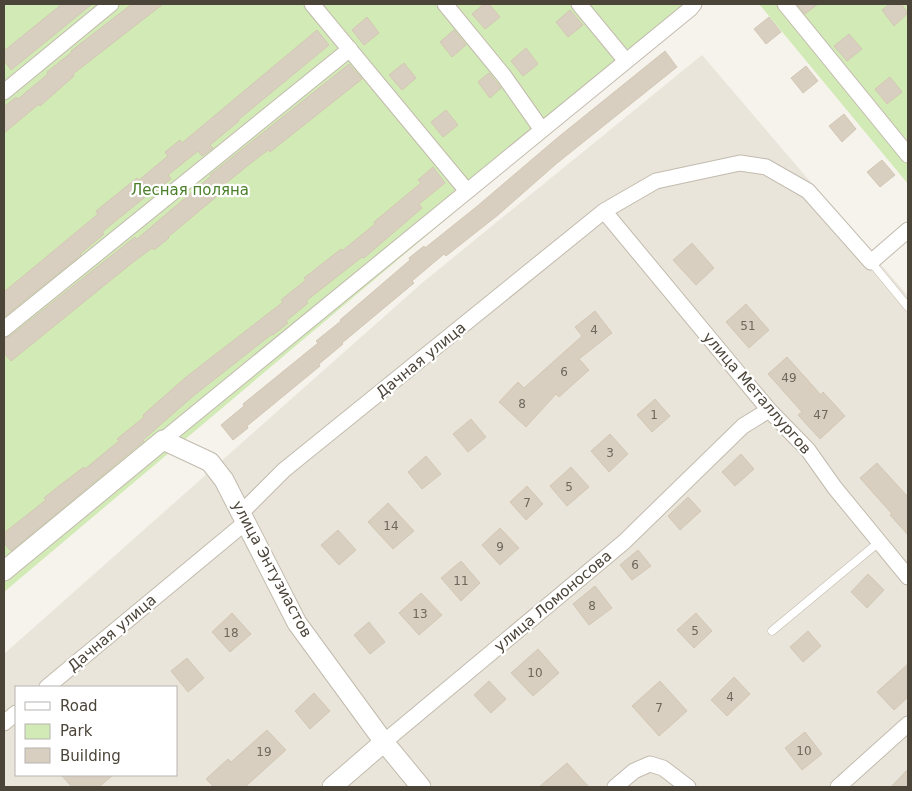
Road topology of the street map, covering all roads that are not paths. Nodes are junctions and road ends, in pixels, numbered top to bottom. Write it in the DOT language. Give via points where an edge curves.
graph roads {
  1 [pos="111,4"];
  2 [pos="312,4"];
  3 [pos="445,4"];
  4 [pos="579,4"];
  5 [pos="694,4"];
  6 [pos="785,4"];
  7 [pos="350,49"];
  8 [pos="626,61"];
  9 [pos="4,92"];
  10 [pos="542,130"];
  11 [pos="908,155"];
  12 [pos="467,191"];
  13 [pos="604,211"];
  14 [pos="908,230"];
  15 [pos="871,262"];
  16 [pos="908,307"];
  17 [pos="4,329"];
  18 [pos="769,410"];
  19 [pos="163,440"];
  20 [pos="244,517"];
  21 [pos="879,542"];
  22 [pos="4,571"];
  23 [pos="908,577"];
  24 [pos="772,631"];
  25 [pos="49,686"];
  26 [pos="15,714"];
  27 [pos="4,723"];
  28 [pos="908,724"];
  29 [pos="384,742"];
  30 [pos="332,787"];
  31 [pos="421,787"];
  32 [pos="615,787"];
  33 [pos="688,787"];
  34 [pos="838,787"];
  1 -- 9 [label="street"];
  2 -- 7 [label="street"];
  3 -- 10 [label="street" via="504,76"];
  4 -- 8 [label="street"];
  5 -- 8 [label="street"];
  6 -- 11 [label="street"];
  7 -- 12 [label="street"];
  7 -- 17 [label="street"];
  8 -- 10 [label="street"];
  10 -- 12 [label="street"];
  12 -- 19 [label="street"];
  13 -- 15 [label="street, Дачная улица" via="656,181 740,163 766,168 808,192"];
  13 -- 18 [label="street, улица Металлургов"];
  13 -- 20 [label="street, Дачная улица" via="284,470"];
  14 -- 15 [label="street"];
  15 -- 16 [label="lane"];
  18 -- 21 [label="street, улица Металлургов" via="808,450"];
  18 -- 29 [label="street, улица Ломоносова" via="743,426 624,542"];
  19 -- 20 [label="street, улица Энтузиастов" via="210,462"];
  19 -- 22 [label="street"];
  20 -- 25 [label="street, Дачная улица"];
  20 -- 29 [label="street, улица Энтузиастов" via="297,623"];
  21 -- 23 [label="street, улица Металлургов"];
  21 -- 24 [label="lane"];
  26 -- 27 [label="street"];
  28 -- 34 [label="street"];
  29 -- 30 [label="street, улица Ломоносова"];
  29 -- 31 [label="street, улица Энтузиастов"];
  32 -- 33 [label="street" via="634,771 650,764 663,768"];
}
